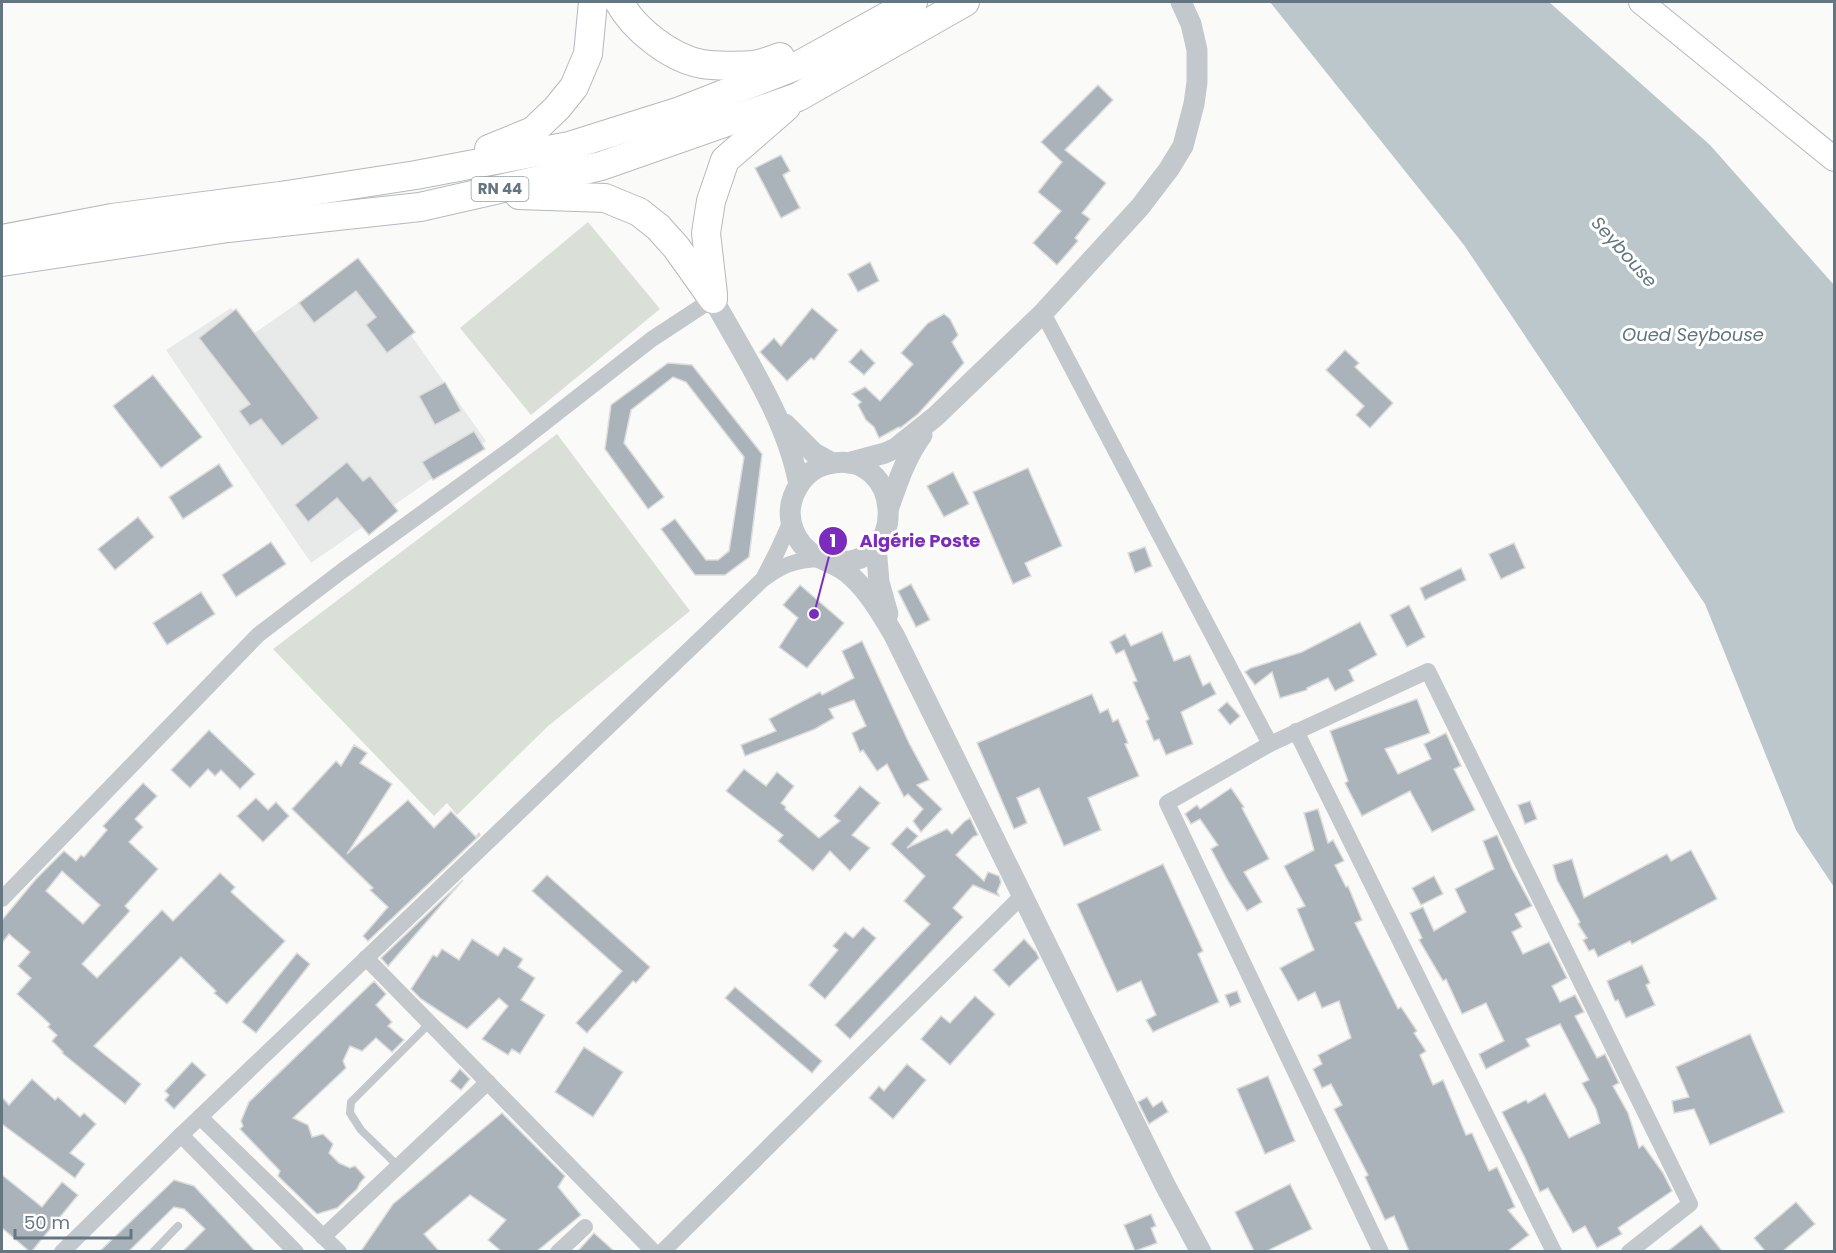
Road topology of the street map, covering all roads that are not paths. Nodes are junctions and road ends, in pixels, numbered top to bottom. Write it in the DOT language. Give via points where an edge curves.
graph roads {
  1 [pos="593,2"];
  2 [pos="619,2"];
  3 [pos="913,2"];
  4 [pos="965,2"];
  5 [pos="1181,2"];
  6 [pos="1647,6"];
  7 [pos="883,18"];
  8 [pos="798,97"];
  9 [pos="1834,159"];
  10 [pos="416,175"];
  11 [pos="420,207"];
  12 [pos="2,239"];
  13 [pos="2,262"];
  14 [pos="713,299"];
  15 [pos="1043,313"];
  16 [pos="773,410"];
  17 [pos="936,416"];
  18 [pos="840,463"];
  19 [pos="799,484"];
  20 [pos="889,507"];
  21 [pos="791,521"];
  22 [pos="876,546"];
  23 [pos="825,560"];
  24 [pos="761,581"];
  25 [pos="894,635"];
  26 [pos="1296,731"];
  27 [pos="1270,744"];
  28 [pos="1023,896"];
  29 [pos="2,899"];
  30 [pos="366,958"];
  31 [pos="430,1023"];
  32 [pos="488,1082"];
  33 [pos="200,1117"];
  34 [pos="181,1135"];
  35 [pos="398,1166"];
  36 [pos="178,1226"];
  37 [pos="585,1227"];
  38 [pos="323,1237"];
  39 [pos="157,1250"];
  40 [pos="63,1251"];
  41 [pos="296,1251"];
  42 [pos="339,1251"];
  43 [pos="558,1251"];
  44 [pos="654,1251"];
  45 [pos="662,1251"];
  46 [pos="1201,1251"];
  47 [pos="1381,1251"];
  48 [pos="1554,1251"];
  49 [pos="1629,1251"];
  1 -- 10 [label="highway" via="588,54 574,87 557,108 533,131"];
  2 -- 7 [label="highway" via="639,29 654,41 682,58 703,64 754,65"];
  3 -- 7 [label="highway, RN 44"];
  4 -- 8 [label="highway, RN 44"];
  5 -- 15 [label="street" via="1197,50 1194,104 1182,146 1140,207"];
  6 -- 9 [label="main road"];
  7 -- 10 [label="highway, RN 44" via="801,64 680,111 569,146"];
  8 -- 11 [label="highway, RN 44" via="601,166"];
  8 -- 14 [label="highway" via="725,160 705,233"];
  10 -- 12 [label="highway, RN 44" via="112,218"];
  11 -- 13 [label="highway, RN 44" via="228,228"];
  11 -- 14 [label="highway" via="521,195 605,198 639,212 658,227"];
  14 -- 16 [label="street"];
  14 -- 29 [label="street" via="652,339 511,449 258,635"];
  15 -- 17 [label="street"];
  15 -- 27 [label="street"];
  16 -- 18 [label="street" via="814,453"];
  16 -- 19 [label="street" via="790,448"];
  17 -- 18 [label="street" via="896,448"];
  17 -- 20 [label="street" via="911,450"];
  18 -- 19 [label="street" via="817,468"];
  18 -- 20 [label="street" via="863,468 876,478"];
  19 -- 21 [label="street" via="791,502"];
  20 -- 22 [label="street" via="886,532"];
  21 -- 23 [label="street" via="801,544"];
  21 -- 24 [label="street"];
  22 -- 23 [label="street" via="855,560"];
  22 -- 25 [label="street" via="879,582"];
  23 -- 24 [label="street" via="788,564"];
  23 -- 25 [label="street" via="852,576"];
  24 -- 30 [label="street"];
  25 -- 28 [label="street"];
  26 -- 27 [label="street"];
  26 -- 48 [label="street"];
  26 -- 49 [label="street" via="1428,671 1690,1204"];
  27 -- 47 [label="street" via="1167,803"];
  28 -- 45 [label="street"];
  28 -- 46 [label="street"];
  30 -- 31 [label="street"];
  30 -- 33 [label="street"];
  31 -- 32 [label="street"];
  31 -- 35 [label="lane" via="351,1102 350,1113 361,1130"];
  32 -- 35 [label="street"];
  32 -- 44 [label="street"];
  33 -- 34 [label="street"];
  33 -- 38 [label="street"];
  34 -- 40 [label="street"];
  34 -- 41 [label="street"];
  35 -- 38 [label="street"];
  36 -- 39 [label="lane"];
  37 -- 43 [label="street"];
  38 -- 42 [label="street"];
}
